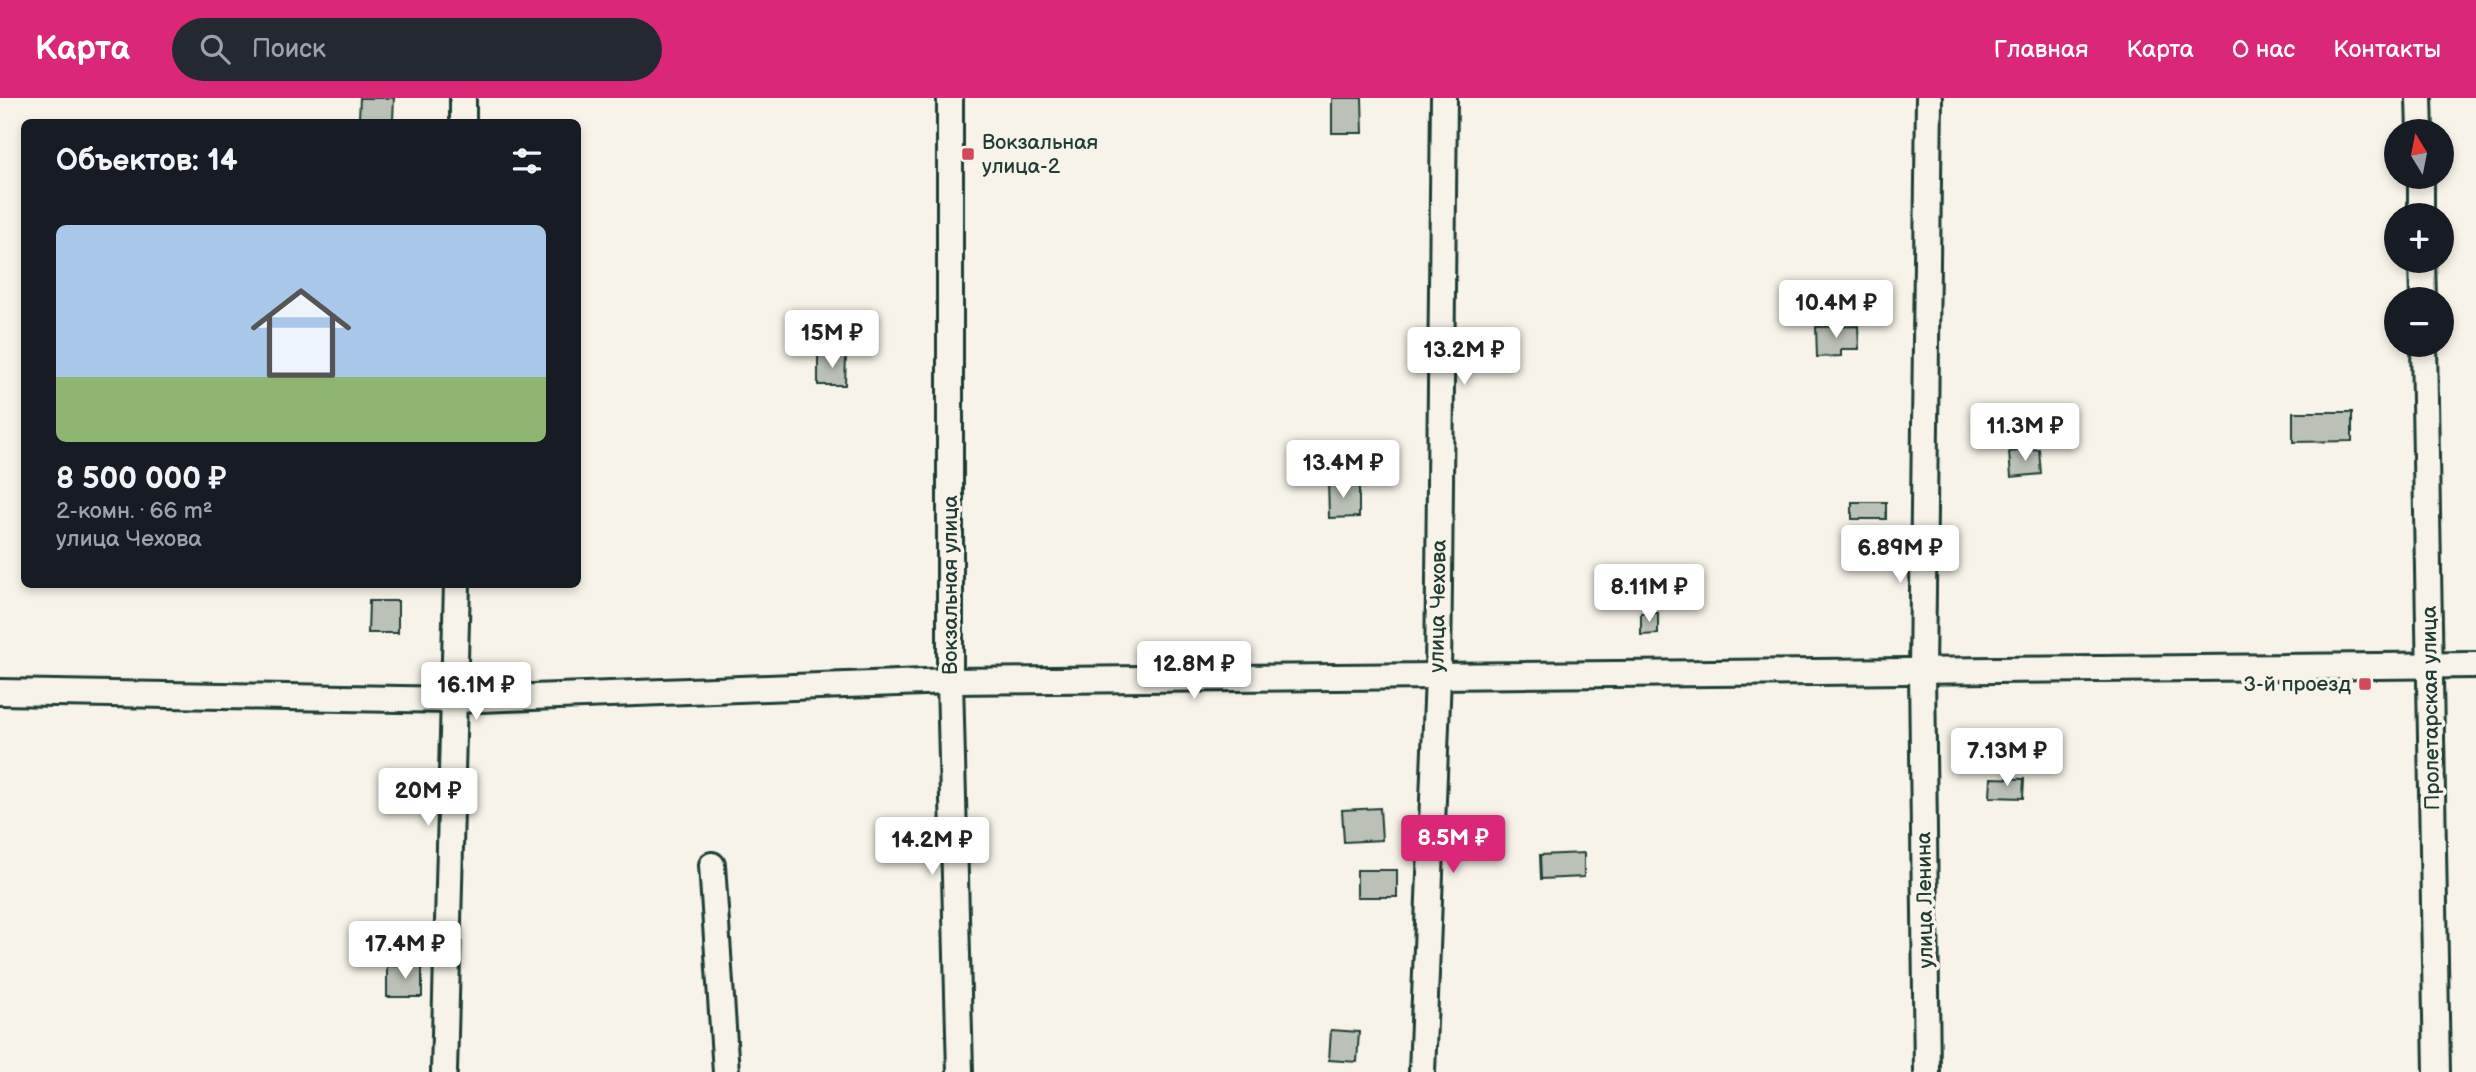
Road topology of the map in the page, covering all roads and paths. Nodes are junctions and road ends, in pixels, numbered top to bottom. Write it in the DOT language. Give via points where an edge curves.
graph roads {
  1 [pos="463,98"];
  2 [pos="950,98"];
  3 [pos="1444,98"];
  4 [pos="1930,98"];
  5 [pos="2419,98"];
  6 [pos="463,119"];
  7 [pos="2420,119"];
  8 [pos="2424,357"];
  9 [pos="457,588"];
  10 [pos="2430,665"];
  11 [pos="2476,665"];
  12 [pos="1922,671"];
  13 [pos="1438,676"];
  14 [pos="950,681"];
  15 [pos="0,692"];
  16 [pos="455,700"];
  17 [pos="712,865"];
  18 [pos="443,1072"];
  19 [pos="726,1072"];
  20 [pos="960,1072"];
  21 [pos="1422,1072"];
  22 [pos="1927,1072"];
  23 [pos="2437,1072"];
  1 -- 6 [label="street"];
  2 -- 14 [label="street, Вокзальная улица"];
  3 -- 13 [label="street, улица Чехова"];
  4 -- 12 [label="street, улица Ленина"];
  5 -- 7 [label="street"];
  8 -- 10 [label="street, Пролетарская улица"];
  9 -- 16 [label="street"];
  10 -- 11 [label="street"];
  10 -- 12 [label="street"];
  10 -- 23 [label="street, Пролетарская улица"];
  12 -- 13 [label="street"];
  12 -- 22 [label="street, улица Ленина"];
  13 -- 14 [label="street"];
  13 -- 21 [label="street, улица Чехова"];
  14 -- 16 [label="street"];
  14 -- 20 [label="street, Вокзальная улица"];
  15 -- 16 [label="street"];
  16 -- 18 [label="street"];
  17 -- 19 [label="street"];
}
